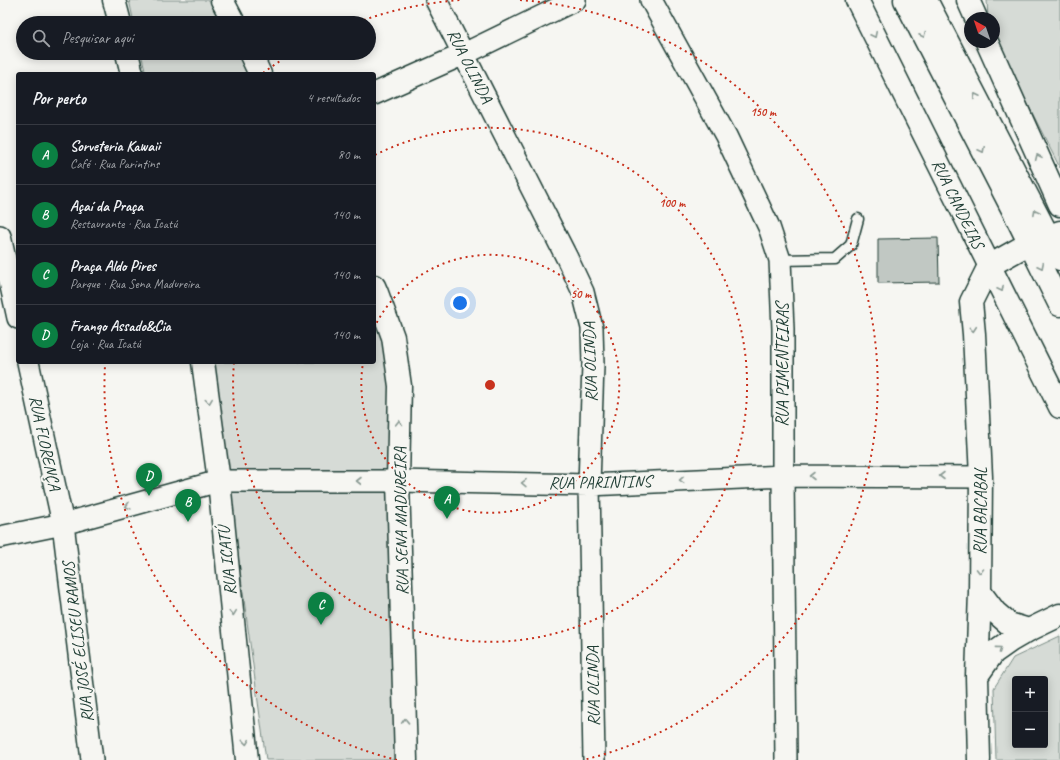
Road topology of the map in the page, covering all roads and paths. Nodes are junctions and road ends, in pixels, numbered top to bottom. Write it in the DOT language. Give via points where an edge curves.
graph roads {
  1 [pos="114,0"];
  2 [pos="222,0"];
  3 [pos="436,0"];
  4 [pos="575,0"];
  5 [pos="651,0"];
  6 [pos="857,0"];
  7 [pos="905,0"];
  8 [pos="926,0"];
  9 [pos="118,16"];
  10 [pos="230,16"];
  11 [pos="990,48"];
  12 [pos="464,54"];
  13 [pos="129,60"];
  14 [pos="253,60"];
  15 [pos="132,72"];
  16 [pos="259,72"];
  17 [pos="376,93"];
  18 [pos="1060,205"];
  19 [pos="858,218"];
  20 [pos="0,236"];
  21 [pos="1046,237"];
  22 [pos="1060,259"];
  23 [pos="780,260"];
  24 [pos="989,266"];
  25 [pos="376,289"];
  26 [pos="1060,305"];
  27 [pos="16,309"];
  28 [pos="28,364"];
  29 [pos="203,364"];
  30 [pos="1060,407"];
  31 [pos="783,476"];
  32 [pos="981,476"];
  33 [pos="220,481"];
  34 [pos="398,481"];
  35 [pos="589,484"];
  36 [pos="63,524"];
  37 [pos="0,536"];
  38 [pos="980,592"];
  39 [pos="1060,615"];
  40 [pos="1029,630"];
  41 [pos="977,676"];
  42 [pos="92,760"];
  43 [pos="247,760"];
  44 [pos="406,760"];
  45 [pos="594,760"];
  46 [pos="786,760"];
  47 [pos="979,760"];
  1 -- 9 [label="street"];
  2 -- 10 [label="street"];
  3 -- 12 [label="street, RUA OLINDA"];
  4 -- 12 [label="street"];
  5 -- 23 [label="street, RUA PIMENTEIRAS" via="726,136 769,227"];
  6 -- 24 [label="street, RUA CANDEIAS, one-way"];
  7 -- 21 [label="street, one-way"];
  21 -- 8 [label="street, one-way"];
  18 -- 11 [label="street, one-way"];
  12 -- 17 [label="street"];
  12 -- 35 [label="street, RUA OLINDA" via="583,292 592,328"];
  13 -- 15 [label="street"];
  14 -- 16 [label="street"];
  19 -- 23 [label="lane" via="851,245 835,259"];
  20 -- 27 [label="street"];
  21 -- 22 [label="street"];
  21 -- 24 [label="street"];
  21 -- 26 [label="street, one-way"];
  23 -- 31 [label="street, RUA PIMENTEIRAS" via="784,329"];
  24 -- 30 [label="street, RUA CANDEIAS, one-way"];
  24 -- 32 [label="street, RUA BACABAL, one-way" via="971,302"];
  34 -- 25 [label="street, RUA SENA MADUREIRA, one-way" via="400,386 393,337"];
  28 -- 36 [label="street, RUA FLORENÇA"];
  29 -- 33 [label="street, RUA ICATÚ, one-way"];
  32 -- 31 [label="street, RUA PARINTINS, one-way"];
  31 -- 35 [label="street, RUA PARINTINS, one-way"];
  31 -- 46 [label="street, RUA PIMENTEIRAS"];
  32 -- 38 [label="street, RUA BACABAL, one-way"];
  34 -- 33 [label="street, RUA PARINTINS, one-way"];
  33 -- 36 [label="street, RUA PARINTINS, one-way"];
  33 -- 43 [label="street, RUA ICATÚ, one-way"];
  35 -- 34 [label="street, RUA PARINTINS, one-way"];
  44 -- 34 [label="street, RUA SENA MADUREIRA, one-way"];
  35 -- 45 [label="street, RUA OLINDA"];
  36 -- 37 [label="street, RUA PARINTINS"];
  36 -- 42 [label="street, RUA JOSÉ ELISEU RAMOS"];
  38 -- 40 [label="street" via="995,612 1009,624"];
  38 -- 41 [label="street, RUA BACABAL"];
  39 -- 40 [label="street"];
  41 -- 40 [label="street, one-way" via="993,653"];
  41 -- 47 [label="street, RUA BACABAL"];
}
